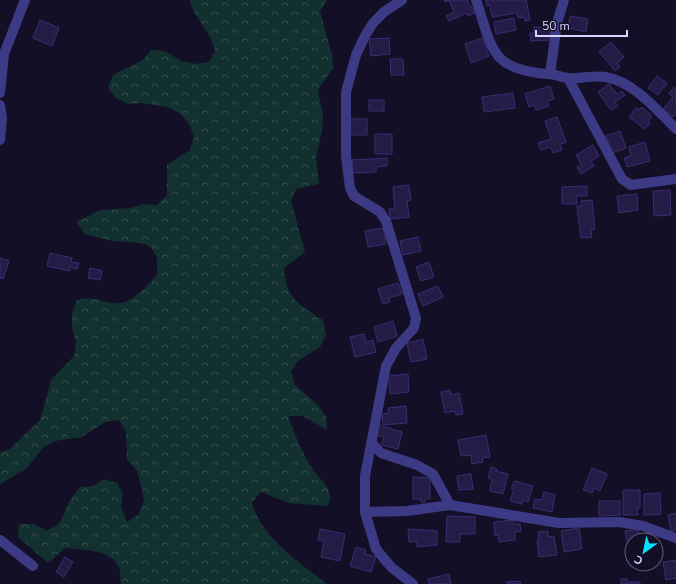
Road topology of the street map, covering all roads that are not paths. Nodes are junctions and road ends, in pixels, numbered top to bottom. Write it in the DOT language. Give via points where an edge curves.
graph roads {
  1 [pos="25,0"];
  2 [pos="402,0"];
  3 [pos="476,0"];
  4 [pos="564,0"];
  5 [pos="0,73"];
  6 [pos="550,74"];
  7 [pos="568,78"];
  8 [pos="0,92"];
  9 [pos="0,105"];
  10 [pos="676,129"];
  11 [pos="0,140"];
  12 [pos="676,179"];
  13 [pos="371,442"];
  14 [pos="450,505"];
  15 [pos="365,512"];
  16 [pos="676,538"];
  17 [pos="0,540"];
  18 [pos="33,566"];
  19 [pos="413,584"];
  1 -- 5 [label="street" via="4,54"];
  2 -- 13 [label="street" via="384,12 365,36 356,55 346,92 346,156 350,188 354,196 380,212 386,221 416,318 414,328 396,348 386,366"];
  3 -- 6 [label="street" via="493,51 502,61 521,70"];
  4 -- 6 [label="street" via="557,23"];
  5 -- 8 [label="street"];
  6 -- 7 [label="street"];
  7 -- 10 [label="street" via="606,77 623,84 648,101"];
  7 -- 12 [label="street" via="622,179 631,185"];
  9 -- 11 [label="street"];
  13 -- 14 [label="street" via="381,453 417,465 433,474"];
  13 -- 15 [label="street" via="365,476"];
  14 -- 15 [label="street"];
  14 -- 16 [label="street" via="559,523 619,522 643,526"];
  15 -- 19 [label="street" via="376,549"];
  17 -- 18 [label="street"];
}
